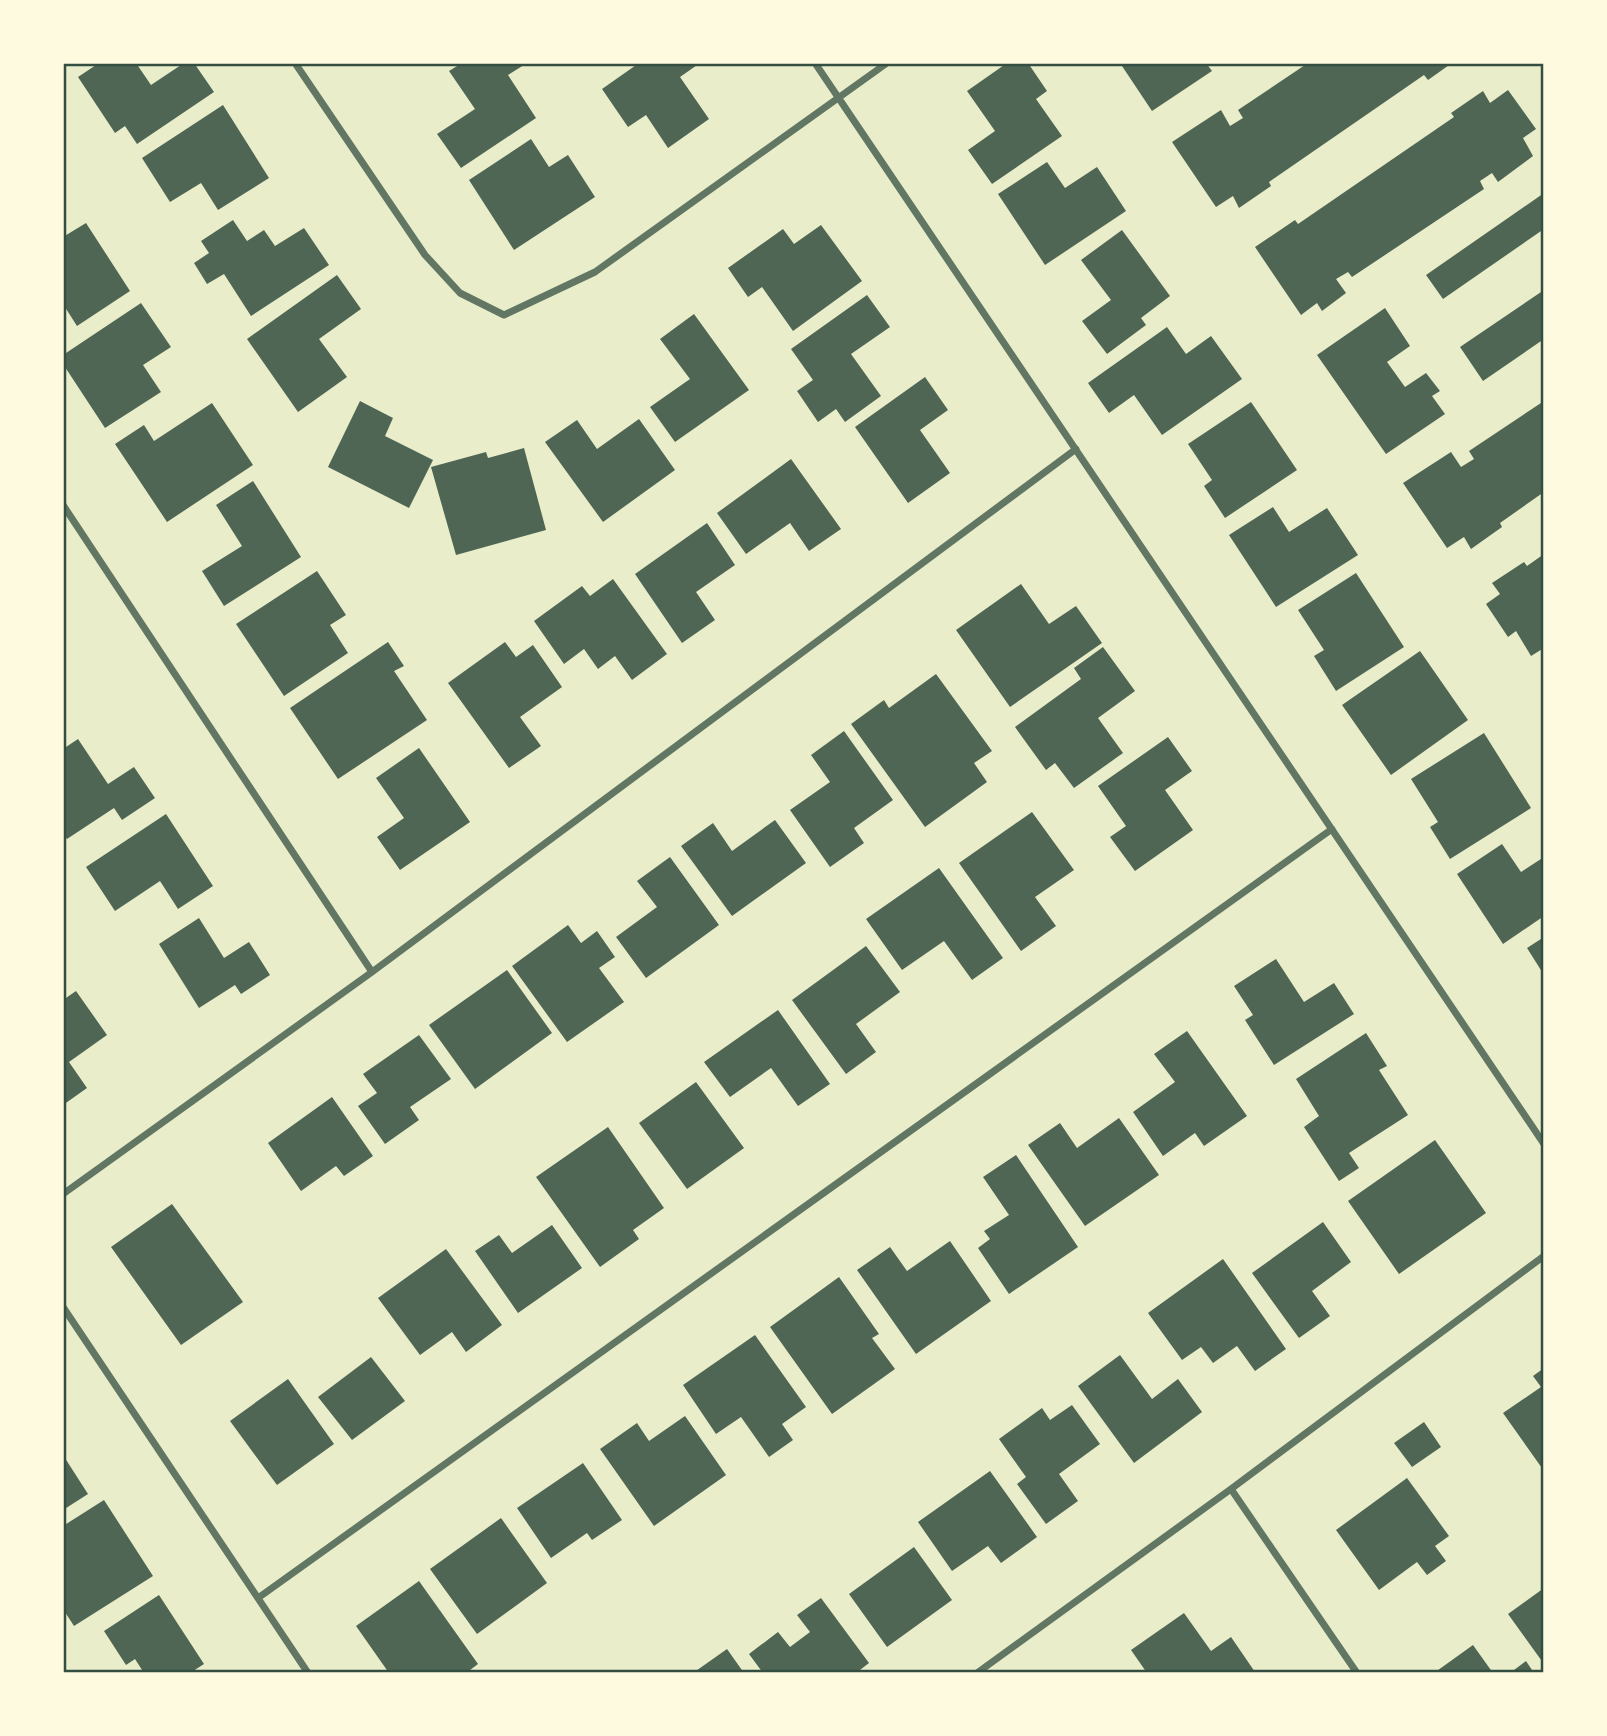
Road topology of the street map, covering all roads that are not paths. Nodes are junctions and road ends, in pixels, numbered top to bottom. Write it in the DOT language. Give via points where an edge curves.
graph roads {
  1 [pos="295,63"];
  2 [pos="815,63"];
  3 [pos="887,63"];
  4 [pos="838,97"];
  5 [pos="1076,449"];
  6 [pos="63,505"];
  7 [pos="1332,829"];
  8 [pos="372,972"];
  9 [pos="1544,1144"];
  10 [pos="63,1194"];
  11 [pos="1544,1256"];
  12 [pos="63,1307"];
  13 [pos="1231,1489"];
  14 [pos="258,1598"];
  15 [pos="308,1673"];
  16 [pos="977,1673"];
  17 [pos="1357,1673"];
  1 -- 4 [label="street" via="425,255 460,292 504,315 595,272"];
  2 -- 4 [label="street"];
  3 -- 4 [label="street"];
  4 -- 5 [label="street"];
  5 -- 7 [label="street"];
  5 -- 8 [label="street"];
  6 -- 8 [label="street"];
  7 -- 9 [label="street"];
  7 -- 14 [label="street"];
  8 -- 10 [label="street"];
  11 -- 13 [label="street"];
  12 -- 14 [label="street"];
  13 -- 16 [label="street"];
  13 -- 17 [label="street"];
  14 -- 15 [label="street"];
}
